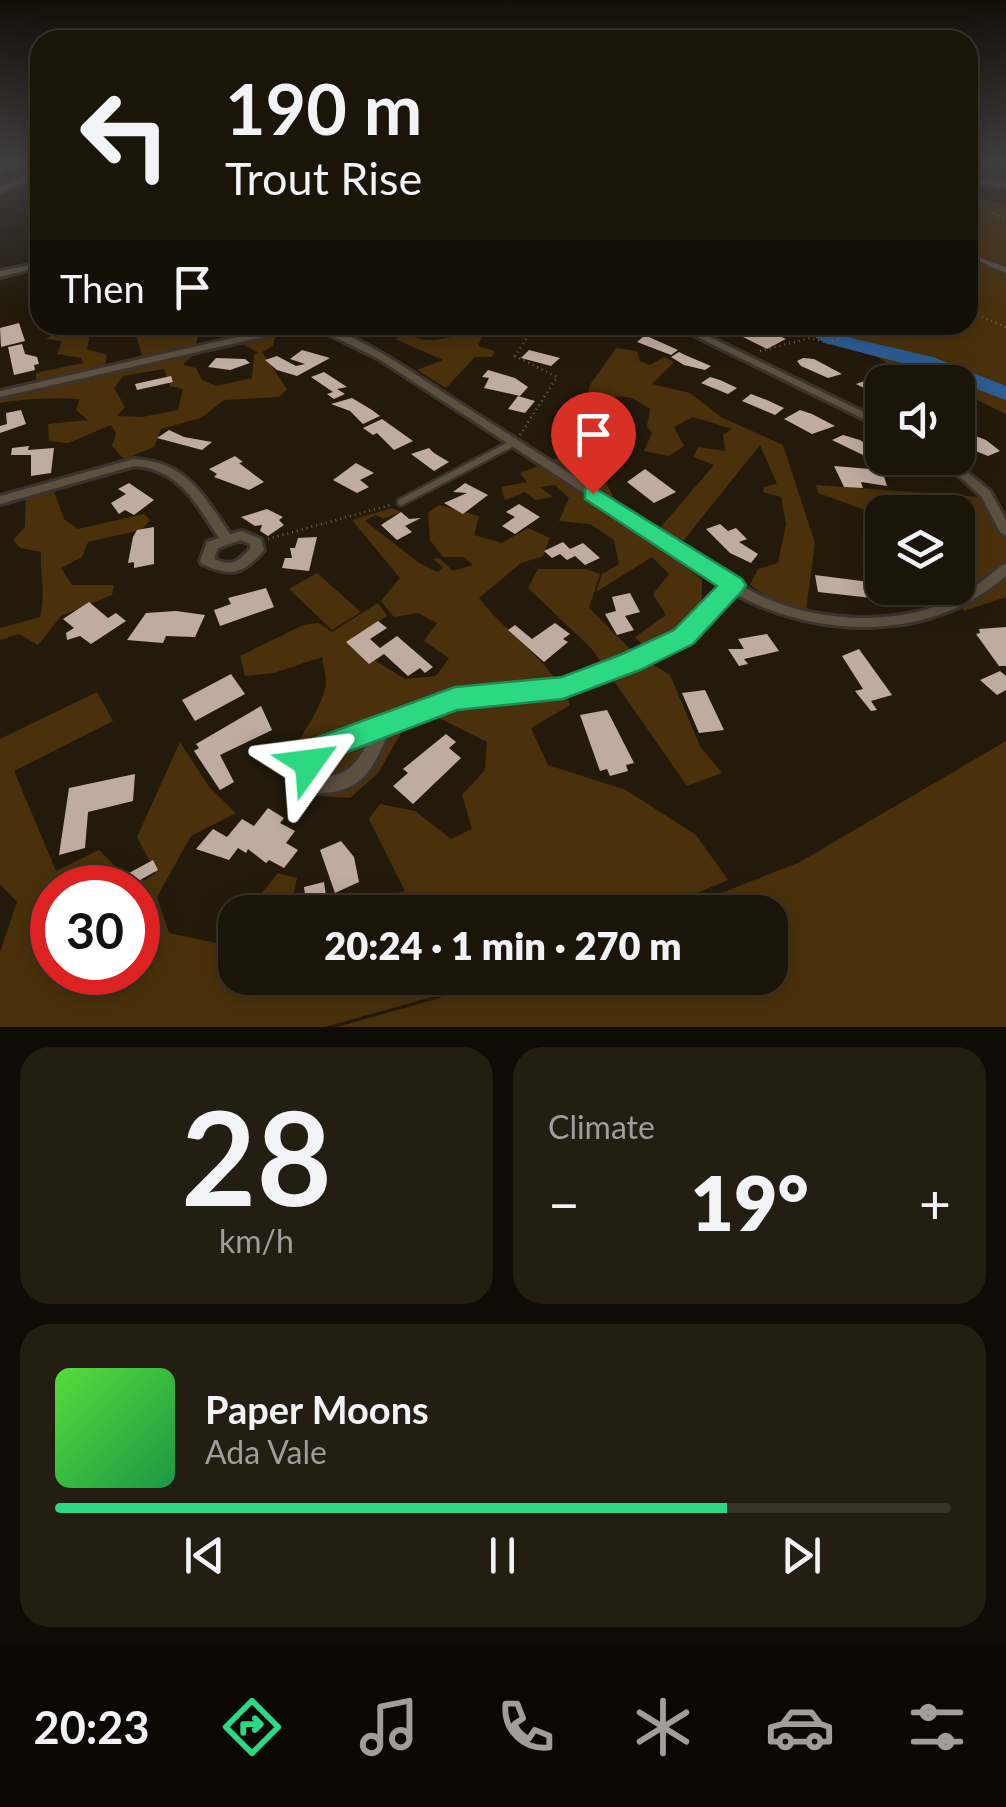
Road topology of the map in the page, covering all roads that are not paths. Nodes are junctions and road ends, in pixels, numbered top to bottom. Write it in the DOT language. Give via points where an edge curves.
graph roads {
  1 [pos="978,259"];
  2 [pos="30,266"];
  3 [pos="1006,270"];
  4 [pos="0,274"];
  5 [pos="258,335"];
  6 [pos="336,335"];
  7 [pos="698,335"];
  8 [pos="0,394"];
  9 [pos="865,417"];
  10 [pos="513,444"];
  11 [pos="964,475"];
  12 [pos="0,500"];
  13 [pos="401,502"];
  14 [pos="1006,532"];
  15 [pos="225,537"];
  16 [pos="1006,570"];
  17 [pos="733,585"];
  18 [pos="386,724"];
  1 -- 3 [label="lane"];
  2 -- 4 [label="street"];
  5 -- 8 [label="street"];
  6 -- 10 [label="street" via="382,357"];
  7 -- 9 [label="street"];
  10 -- 13 [label="lane"];
  10 -- 17 [label="street"];
  11 -- 14 [label="street" via="986,494"];
  12 -- 15 [label="street" via="156,461 184,482"];
  15 -- 15 [label="street" via="256,542 250,561 218,568 206,556"];
  16 -- 17 [label="street" via="949,607 873,622 806,616"];
  17 -- 18 [label="street" via="684,637 630,663 563,688 455,699"];
  18 -- 18 [label="street" via="349,782 312,784 306,777 320,749"];
}
